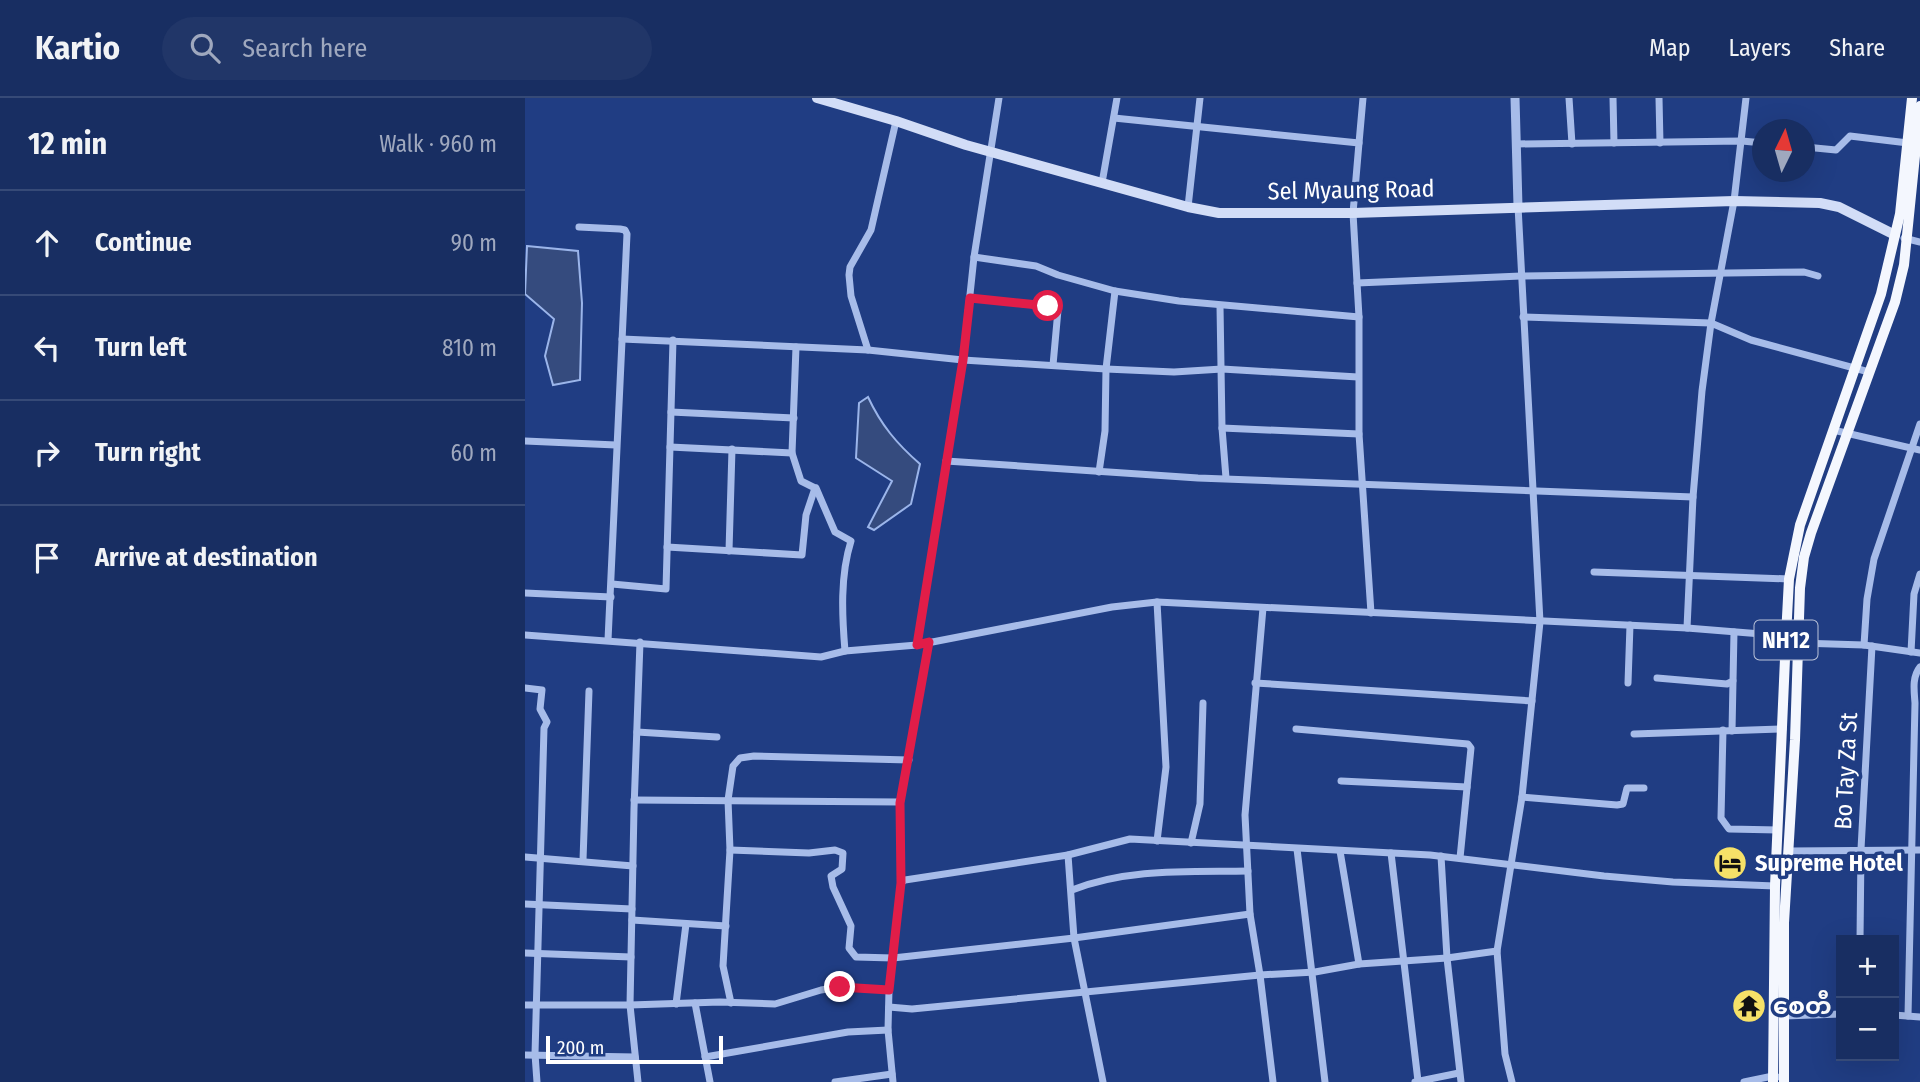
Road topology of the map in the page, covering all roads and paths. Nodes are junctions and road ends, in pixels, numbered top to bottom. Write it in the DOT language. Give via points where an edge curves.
graph roads {
  1 [pos="817,98"];
  2 [pos="999,98"];
  3 [pos="1117,98"];
  4 [pos="1200,98"];
  5 [pos="1363,98"];
  6 [pos="1515,98"];
  7 [pos="1569,98"];
  8 [pos="1613,98"];
  9 [pos="1659,98"];
  10 [pos="1746,98"];
  11 [pos="1912,98"];
  12 [pos="1920,106"];
  13 [pos="1114,118"];
  14 [pos="896,121"];
  15 [pos="1196,128"];
  16 [pos="1916,129"];
  17 [pos="1742,141"];
  18 [pos="1752,142"];
  19 [pos="1359,143"];
  20 [pos="1614,143"];
  21 [pos="1660,143"];
  22 [pos="1907,143"];
  23 [pos="1516,144"];
  24 [pos="1572,144"];
  25 [pos="1815,148"];
  26 [pos="990,151"];
  27 [pos="1102,183"];
  28 [pos="1734,201"];
  29 [pos="1518,206"];
  30 [pos="1188,207"];
  31 [pos="1353,213"];
  32 [pos="579,227"];
  33 [pos="1901,237"];
  34 [pos="1920,242"];
  35 [pos="974,257"];
  36 [pos="1721,273"];
  37 [pos="1521,276"];
  38 [pos="1818,276"];
  39 [pos="1357,283"];
  40 [pos="1115,290"];
  41 [pos="970,298"];
  42 [pos="1220,306"];
  43 [pos="1359,317"];
  44 [pos="1523,317"];
  45 [pos="1711,323"];
  46 [pos="622,339"];
  47 [pos="673,341"];
  48 [pos="796,347"];
  49 [pos="868,351"];
  50 [pos="963,360"];
  51 [pos="1053,365"];
  52 [pos="1855,368"];
  53 [pos="1106,369"];
  54 [pos="1222,369"];
  55 [pos="1869,372"];
  56 [pos="1358,377"];
  57 [pos="671,412"];
  58 [pos="794,418"];
  59 [pos="1920,424"];
  60 [pos="1222,428"];
  61 [pos="1833,430"];
  62 [pos="1847,433"];
  63 [pos="1359,434"];
  64 [pos="525,441"];
  65 [pos="616,444"];
  66 [pos="670,447"];
  67 [pos="732,449"];
  68 [pos="1916,449"];
  69 [pos="792,453"];
  70 [pos="946,461"];
  71 [pos="1100,472"];
  72 [pos="1226,478"];
  73 [pos="1363,485"];
  74 [pos="815,488"];
  75 [pos="1533,491"];
  76 [pos="1693,497"];
  77 [pos="1809,499"];
  78 [pos="1821,506"];
  79 [pos="667,547"];
  80 [pos="729,551"];
  81 [pos="1594,572"];
  82 [pos="1920,574"];
  83 [pos="1691,577"];
  84 [pos="1789,579"];
  85 [pos="612,584"];
  86 [pos="525,593"];
  87 [pos="611,597"];
  88 [pos="1157,602"];
  89 [pos="1263,608"];
  90 [pos="1371,613"];
  91 [pos="1540,622"];
  92 [pos="1630,625"];
  93 [pos="1687,628"];
  94 [pos="1734,632"];
  95 [pos="525,635"];
  96 [pos="1786,636"];
  97 [pos="608,640"];
  98 [pos="641,642"];
  99 [pos="929,642"];
  100 [pos="1799,643"];
  101 [pos="917,645"];
  102 [pos="1868,645"];
  103 [pos="845,651"];
  104 [pos="1911,652"];
  105 [pos="1920,653"];
  106 [pos="1920,667"];
  107 [pos="1657,678"];
  108 [pos="1733,681"];
  109 [pos="1255,683"];
  110 [pos="1628,683"];
  111 [pos="525,688"];
  112 [pos="589,691"];
  113 [pos="1532,701"];
  114 [pos="1203,703"];
  115 [pos="1918,704"];
  116 [pos="1296,729"];
  117 [pos="1784,729"];
  118 [pos="1723,730"];
  119 [pos="1732,730"];
  120 [pos="637,732"];
  121 [pos="1634,734"];
  122 [pos="717,737"];
  123 [pos="1917,754"];
  124 [pos="909,761"];
  125 [pos="1341,781"];
  126 [pos="1467,787"];
  127 [pos="1644,788"];
  128 [pos="1522,797"];
  129 [pos="634,800"];
  130 [pos="728,800"];
  131 [pos="900,803"];
  132 [pos="1779,830"];
  133 [pos="1157,841"];
  134 [pos="1191,843"];
  135 [pos="1247,846"];
  136 [pos="1297,849"];
  137 [pos="1861,849"];
  138 [pos="730,850"];
  139 [pos="1789,850"];
  140 [pos="1916,850"];
  141 [pos="1340,851"];
  142 [pos="1391,853"];
  143 [pos="1068,855"];
  144 [pos="1441,856"];
  145 [pos="525,857"];
  146 [pos="541,858"];
  147 [pos="1460,858"];
  148 [pos="583,860"];
  149 [pos="1512,864"];
  150 [pos="633,866"];
  151 [pos="1248,872"];
  152 [pos="901,883"];
  153 [pos="1775,886"];
  154 [pos="1072,890"];
  155 [pos="525,904"];
  156 [pos="540,905"];
  157 [pos="632,909"];
  158 [pos="1251,914"];
  159 [pos="632,920"];
  160 [pos="686,924"];
  161 [pos="726,926"];
  162 [pos="1860,935"];
  163 [pos="1074,937"];
  164 [pos="1497,951"];
  165 [pos="525,953"];
  166 [pos="540,953"];
  167 [pos="631,957"];
  168 [pos="893,958"];
  169 [pos="1447,958"];
  170 [pos="1402,961"];
  171 [pos="1359,964"];
  172 [pos="1312,972"];
  173 [pos="1260,975"];
  174 [pos="889,990"];
  175 [pos="1084,993"];
  176 [pos="695,1003"];
  177 [pos="731,1003"];
  178 [pos="676,1004"];
  179 [pos="525,1005"];
  180 [pos="538,1005"];
  181 [pos="630,1005"];
  182 [pos="889,1007"];
  183 [pos="1836,1014"];
  184 [pos="1899,1015"];
  185 [pos="1784,1016"];
  186 [pos="1908,1016"];
  187 [pos="1920,1017"];
  188 [pos="888,1030"];
  189 [pos="535,1054"];
  190 [pos="525,1055"];
  191 [pos="635,1057"];
  192 [pos="705,1057"];
  193 [pos="893,1078"];
  194 [pos="1460,1078"];
  195 [pos="1778,1080"];
  196 [pos="537,1082"];
  197 [pos="638,1082"];
  198 [pos="710,1082"];
  199 [pos="835,1082"];
  200 [pos="1103,1082"];
  201 [pos="1273,1082"];
  202 [pos="1325,1082"];
  203 [pos="1416,1082"];
  204 [pos="1512,1082"];
  205 [pos="1744,1082"];
  1 -- 14 [label="main road, Sel Myaung Road"];
  2 -- 26 [label="street"];
  3 -- 13 [label="street"];
  4 -- 15 [label="street"];
  5 -- 19 [label="street"];
  6 -- 23 [label="street"];
  7 -- 24 [label="street"];
  8 -- 20 [label="street"];
  9 -- 21 [label="street"];
  10 -- 17 [label="street"];
  11 -- 16 [label="highway, NH12"];
  12 -- 16 [label="highway, NH12"];
  13 -- 15 [label="street"];
  13 -- 27 [label="street"];
  14 -- 26 [label="main road, Sel Myaung Road"];
  14 -- 49 [label="street" via="871,230 849,275"];
  15 -- 19 [label="street"];
  15 -- 30 [label="street"];
  16 -- 22 [label="highway, NH12"];
  16 -- 33 [label="highway, NH12"];
  17 -- 18 [label="street"];
  17 -- 21 [label="street"];
  17 -- 28 [label="street"];
  19 -- 31 [label="street"];
  20 -- 21 [label="street"];
  20 -- 24 [label="street"];
  22 -- 25 [label="street" via="1855,136 1836,150"];
  22 -- 33 [label="highway, NH12"];
  23 -- 24 [label="street"];
  23 -- 29 [label="street"];
  26 -- 27 [label="main road, Sel Myaung Road"];
  26 -- 35 [label="street"];
  27 -- 30 [label="main road, Sel Myaung Road"];
  28 -- 29 [label="main road, Sel Myaung Road"];
  28 -- 33 [label="main road, Sel Myaung Road" via="1839,207"];
  28 -- 36 [label="street"];
  29 -- 31 [label="main road, Sel Myaung Road"];
  29 -- 37 [label="street"];
  30 -- 31 [label="main road, Sel Myaung Road" via="1219,213"];
  31 -- 39 [label="street"];
  32 -- 46 [label="street" via="620,229 627,234"];
  33 -- 34 [label="street"];
  33 -- 52 [label="highway, NH12"];
  33 -- 55 [label="highway, NH12" via="1904,265"];
  35 -- 40 [label="street" via="1036,266"];
  35 -- 41 [label="street"];
  36 -- 37 [label="street"];
  36 -- 38 [label="street" via="1804,272"];
  36 -- 45 [label="street"];
  37 -- 39 [label="street"];
  37 -- 44 [label="street"];
  39 -- 43 [label="street"];
  40 -- 42 [label="street"];
  40 -- 53 [label="street"];
  41 -- 50 [label="street"];
  41 -- 51 [label="street" via="1055,307"];
  42 -- 43 [label="street"];
  42 -- 54 [label="street"];
  43 -- 56 [label="street"];
  44 -- 45 [label="street"];
  44 -- 75 [label="street"];
  45 -- 52 [label="street" via="1751,340"];
  45 -- 76 [label="street"];
  46 -- 47 [label="street"];
  46 -- 65 [label="street"];
  47 -- 48 [label="street"];
  47 -- 57 [label="street"];
  48 -- 49 [label="street"];
  48 -- 58 [label="street"];
  49 -- 50 [label="street"];
  50 -- 51 [label="street"];
  50 -- 70 [label="street"];
  51 -- 53 [label="street"];
  52 -- 55 [label="street"];
  52 -- 61 [label="highway, NH12"];
  53 -- 54 [label="street"];
  53 -- 71 [label="street"];
  54 -- 56 [label="street"];
  54 -- 60 [label="street"];
  55 -- 62 [label="highway, NH12"];
  56 -- 63 [label="street"];
  57 -- 58 [label="street"];
  57 -- 66 [label="street"];
  58 -- 69 [label="street"];
  59 -- 68 [label="street, Bo Tay Za St"];
  60 -- 63 [label="street"];
  60 -- 72 [label="street"];
  61 -- 62 [label="street"];
  61 -- 77 [label="highway, NH12"];
  62 -- 68 [label="street"];
  62 -- 78 [label="highway, NH12"];
  63 -- 73 [label="street"];
  64 -- 65 [label="street"];
  65 -- 85 [label="street"];
  66 -- 67 [label="street"];
  66 -- 79 [label="street"];
  67 -- 69 [label="street"];
  67 -- 80 [label="street"];
  68 -- 102 [label="street, Bo Tay Za St" via="1874,559 1867,599"];
  69 -- 74 [label="street" via="801,481"];
  70 -- 71 [label="street"];
  70 -- 101 [label="street"];
  71 -- 72 [label="street"];
  72 -- 73 [label="street"];
  73 -- 75 [label="street"];
  73 -- 90 [label="street"];
  74 -- 80 [label="street" via="806,515 802,555"];
  74 -- 103 [label="street" via="835,532 851,541 845,561"];
  75 -- 76 [label="street"];
  75 -- 91 [label="street"];
  76 -- 83 [label="street"];
  77 -- 78 [label="highway"];
  77 -- 84 [label="highway, NH12"];
  78 -- 100 [label="highway, NH12" via="1804,557"];
  79 -- 80 [label="street"];
  79 -- 85 [label="street" via="666,589"];
  81 -- 83 [label="street"];
  82 -- 104 [label="street" via="1914,594"];
  83 -- 84 [label="street"];
  83 -- 93 [label="street"];
  84 -- 96 [label="highway, NH12"];
  85 -- 87 [label="street"];
  86 -- 87 [label="street"];
  87 -- 97 [label="street"];
  88 -- 89 [label="street"];
  88 -- 99 [label="street"];
  88 -- 133 [label="street" via="1166,767"];
  89 -- 90 [label="street"];
  89 -- 109 [label="street"];
  90 -- 91 [label="street"];
  91 -- 92 [label="street"];
  91 -- 113 [label="street"];
  92 -- 93 [label="street"];
  92 -- 110 [label="street"];
  93 -- 94 [label="street"];
  94 -- 96 [label="street"];
  94 -- 108 [label="street"];
  95 -- 97 [label="street"];
  96 -- 100 [label="street"];
  96 -- 117 [label="highway, NH12"];
  97 -- 98 [label="street"];
  98 -- 103 [label="street" via="821,657"];
  98 -- 120 [label="street"];
  99 -- 101 [label="street"];
  99 -- 124 [label="street"];
  100 -- 102 [label="street"];
  100 -- 139 [label="highway, NH12"];
  101 -- 103 [label="street"];
  102 -- 104 [label="street"];
  102 -- 137 [label="street, Bo Tay Za St"];
  104 -- 105 [label="street"];
  106 -- 115 [label="street" via="1913,685"];
  107 -- 108 [label="street"];
  108 -- 119 [label="street"];
  109 -- 113 [label="street"];
  109 -- 135 [label="street" via="1245,815"];
  111 -- 146 [label="street" via="542,690 540,709 547,722"];
  112 -- 148 [label="street"];
  113 -- 128 [label="street"];
  114 -- 134 [label="street" via="1200,804"];
  115 -- 123 [label="street"];
  116 -- 126 [label="street" via="1468,744"];
  117 -- 119 [label="street"];
  117 -- 132 [label="highway, NH12"];
  118 -- 119 [label="street"];
  118 -- 121 [label="street"];
  118 -- 132 [label="street" via="1723,823 1729,828"];
  120 -- 122 [label="street"];
  120 -- 129 [label="street"];
  123 -- 140 [label="street"];
  124 -- 130 [label="street" via="740,758 733,766"];
  124 -- 131 [label="street"];
  125 -- 126 [label="street"];
  126 -- 147 [label="street"];
  127 -- 128 [label="street" via="1627,788 1623,804 1617,805"];
  128 -- 149 [label="street"];
  129 -- 130 [label="street"];
  129 -- 150 [label="street"];
  130 -- 131 [label="street"];
  130 -- 138 [label="street"];
  131 -- 152 [label="street"];
  132 -- 153 [label="highway, NH12"];
  133 -- 134 [label="street"];
  133 -- 143 [label="street" via="1130,839"];
  134 -- 135 [label="street"];
  135 -- 136 [label="street"];
  135 -- 151 [label="street"];
  136 -- 141 [label="street"];
  136 -- 172 [label="street"];
  137 -- 139 [label="street"];
  137 -- 140 [label="street"];
  137 -- 162 [label="street, Bo Tay Za St"];
  138 -- 161 [label="street"];
  138 -- 168 [label="street" via="843,853 842,869 831,876 851,926 849,948 856,957"];
  139 -- 185 [label="highway, NH12"];
  140 -- 186 [label="street"];
  141 -- 142 [label="street"];
  141 -- 171 [label="street"];
  142 -- 144 [label="street"];
  142 -- 170 [label="street"];
  143 -- 152 [label="street"];
  143 -- 154 [label="street"];
  144 -- 147 [label="street"];
  144 -- 169 [label="street"];
  145 -- 146 [label="street"];
  146 -- 148 [label="street"];
  146 -- 156 [label="street"];
  147 -- 149 [label="street"];
  148 -- 150 [label="street"];
  149 -- 153 [label="street" via="1673,882"];
  149 -- 164 [label="street"];
  150 -- 157 [label="street"];
  151 -- 154 [label="street" via="1151,872 1097,880"];
  151 -- 158 [label="street"];
  152 -- 168 [label="street"];
  153 -- 195 [label="highway, NH12"];
  154 -- 163 [label="street"];
  155 -- 156 [label="street"];
  156 -- 157 [label="street"];
  156 -- 166 [label="street"];
  157 -- 159 [label="street"];
  158 -- 163 [label="street"];
  158 -- 173 [label="street"];
  159 -- 160 [label="street"];
  159 -- 167 [label="street"];
  160 -- 161 [label="street"];
  160 -- 178 [label="street"];
  161 -- 177 [label="street" via="723,966"];
  163 -- 168 [label="street"];
  163 -- 175 [label="street"];
  164 -- 169 [label="street"];
  164 -- 204 [label="street" via="1505,1054"];
  165 -- 166 [label="street"];
  166 -- 167 [label="street"];
  166 -- 180 [label="street"];
  167 -- 181 [label="street"];
  168 -- 174 [label="street"];
  169 -- 170 [label="street"];
  169 -- 194 [label="street"];
  170 -- 171 [label="street"];
  170 -- 203 [label="street"];
  171 -- 172 [label="street"];
  172 -- 173 [label="street"];
  172 -- 202 [label="street"];
  173 -- 175 [label="street"];
  173 -- 201 [label="street"];
  174 -- 177 [label="street" via="840,987 775,1004"];
  174 -- 182 [label="street"];
  175 -- 182 [label="street" via="912,1009"];
  175 -- 200 [label="street"];
  176 -- 177 [label="street"];
  176 -- 178 [label="street"];
  176 -- 192 [label="street"];
  178 -- 181 [label="street"];
  179 -- 180 [label="street"];
  180 -- 181 [label="street"];
  180 -- 189 [label="street"];
  181 -- 191 [label="street"];
  182 -- 188 [label="street"];
  183 -- 185 [label="street"];
  184 -- 186 [label="street"];
  185 -- 195 [label="highway, NH12"];
  186 -- 187 [label="street"];
  188 -- 192 [label="street" via="848,1031"];
  188 -- 193 [label="street"];
  189 -- 190 [label="street"];
  189 -- 191 [label="street"];
  189 -- 196 [label="street"];
  191 -- 197 [label="street"];
  192 -- 198 [label="street"];
  193 -- 199 [label="street"];
  194 -- 203 [label="street"];
  195 -- 205 [label="street"];
}
